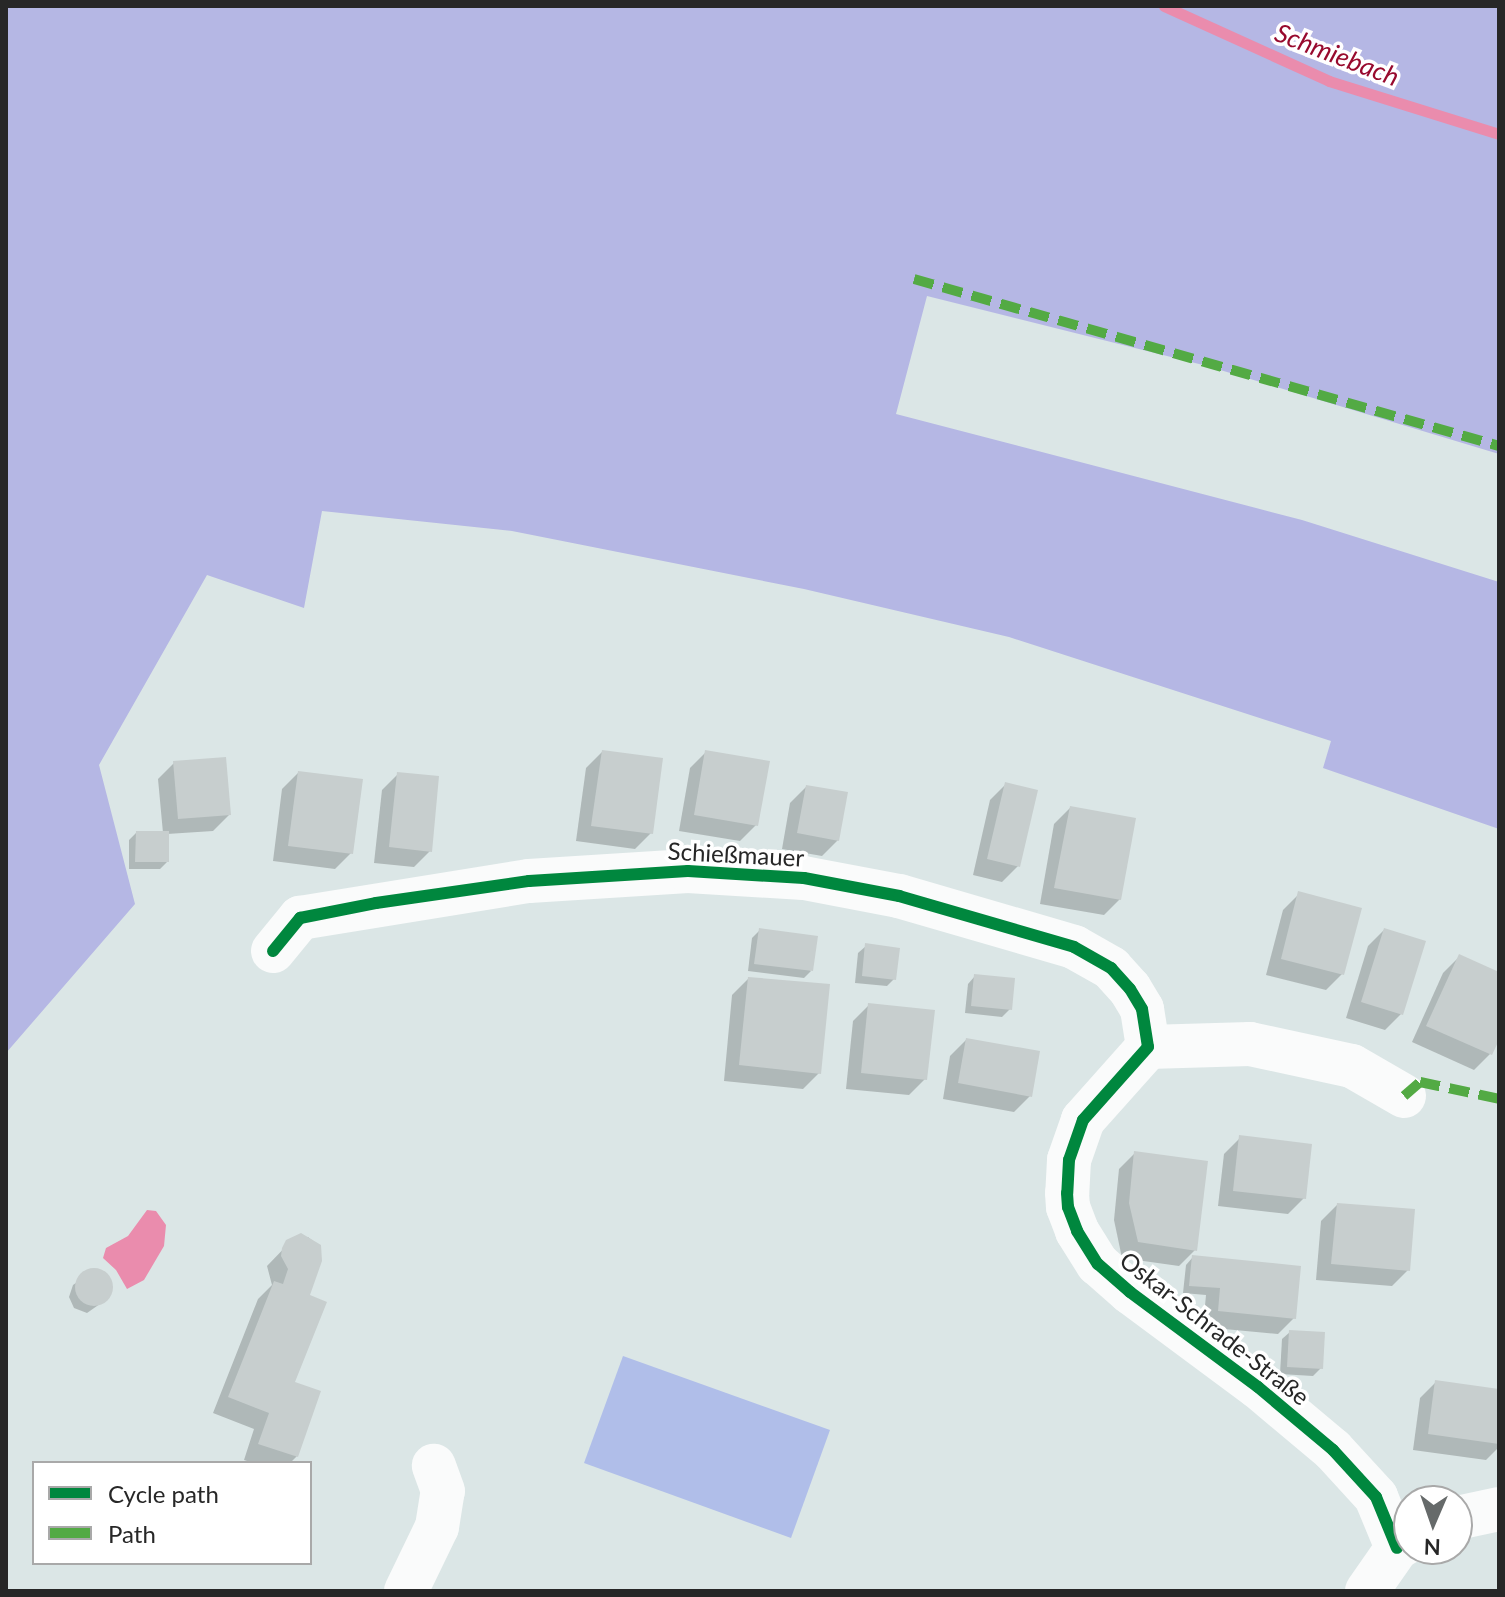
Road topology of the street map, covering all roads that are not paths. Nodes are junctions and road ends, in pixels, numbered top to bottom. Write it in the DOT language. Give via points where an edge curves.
graph roads {
  1 [pos="273,951"];
  2 [pos="1148,1047"];
  3 [pos="1404,1096"];
  4 [pos="434,1466"];
  5 [pos="1499,1509"];
  6 [pos="1473,1515"];
  7 [pos="1393,1527"];
  8 [pos="1393,1557"];
  9 [pos="406,1591"];
  10 [pos="1367,1591"];
  1 -- 2 [label="street, Schießmauer" via="300,918 529,881 688,871 804,878 899,896 1074,947 1111,968 1130,989 1142,1009"];
  2 -- 3 [label="street" via="1250,1044 1352,1066"];
  2 -- 7 [label="street, Oskar-Schrade-Straße" via="1083,1120 1069,1160 1067,1193 1077,1231 1098,1264 1130,1292 1333,1450 1376,1497"];
  4 -- 9 [label="street" via="443,1491 437,1527"];
  5 -- 6 [label="street"];
  8 -- 10 [label="street, Oskar-Schrade-Straße"];
}
